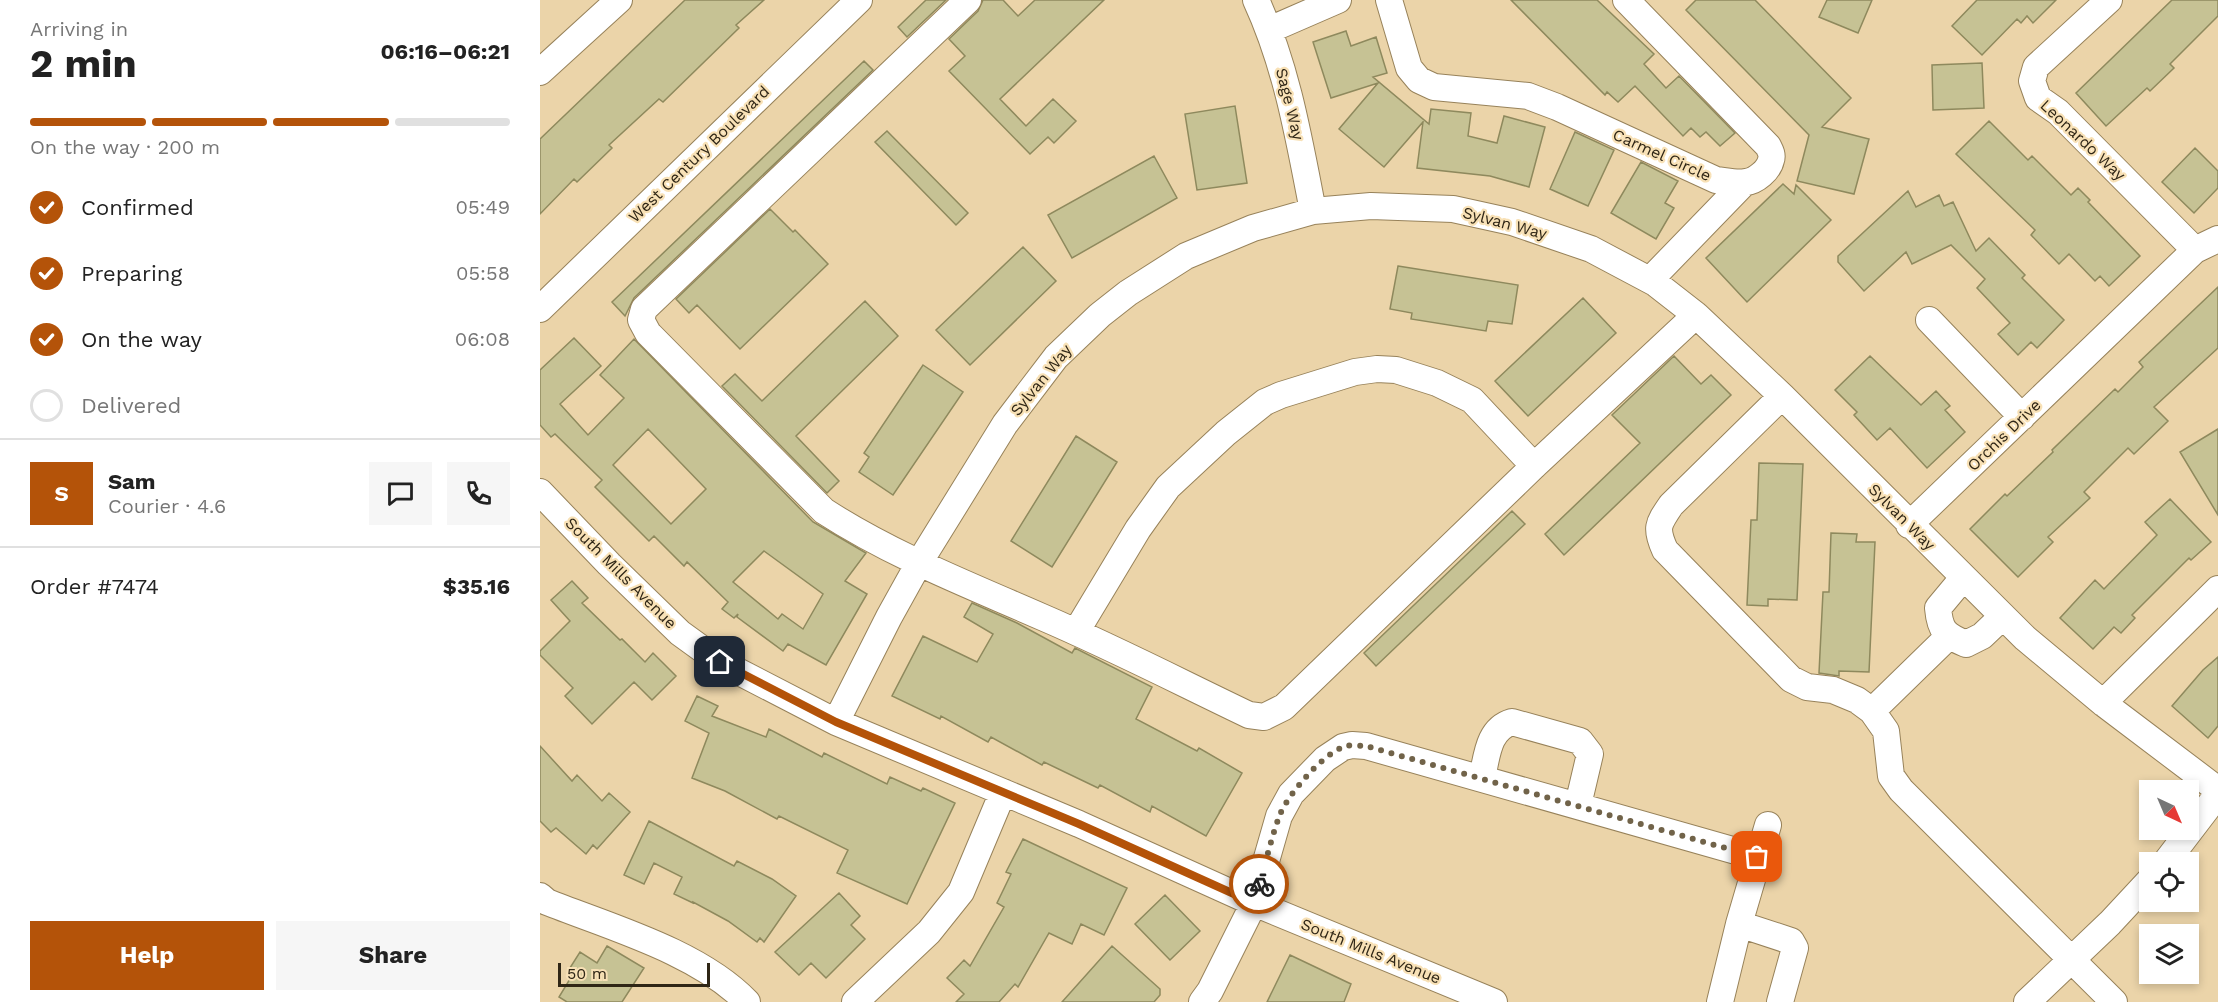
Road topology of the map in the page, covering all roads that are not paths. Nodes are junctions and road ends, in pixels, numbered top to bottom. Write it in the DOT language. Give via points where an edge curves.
graph roads {
  1 [pos="618,0"];
  2 [pos="859,0"];
  3 [pos="968,0"];
  4 [pos="1256,0"];
  5 [pos="1338,0"];
  6 [pos="1389,0"];
  7 [pos="1626,0"];
  8 [pos="2109,0"];
  9 [pos="1269,30"];
  10 [pos="540,72"];
  11 [pos="1744,183"];
  12 [pos="1313,211"];
  13 [pos="2207,245"];
  14 [pos="1650,280"];
  15 [pos="540,309"];
  16 [pos="1696,315"];
  17 [pos="1929,320"];
  18 [pos="1782,396"];
  19 [pos="2022,417"];
  20 [pos="1534,466"];
  21 [pos="540,492"];
  22 [pos="1910,525"];
  23 [pos="920,563"];
  24 [pos="1963,578"];
  25 [pos="2218,589"];
  26 [pos="2002,617"];
  27 [pos="1076,632"];
  28 [pos="1948,636"];
  29 [pos="2103,703"];
  30 [pos="1872,711"];
  31 [pos="836,722"];
  32 [pos="1482,778"];
  33 [pos="1003,792"];
  34 [pos="2218,792"];
  35 [pos="1578,805"];
  36 [pos="1768,825"];
  37 [pos="2173,852"];
  38 [pos="1757,857"];
  39 [pos="2139,892"];
  40 [pos="1254,903"];
  41 [pos="542,905"];
  42 [pos="1739,924"];
  43 [pos="2072,958"];
  44 [pos="747,1002"];
  45 [pos="855,1002"];
  46 [pos="1202,1002"];
  47 [pos="1494,1002"];
  48 [pos="1720,1002"];
  49 [pos="1780,1002"];
  50 [pos="2027,1002"];
  51 [pos="2115,1002"];
  1 -- 10 [label="street"];
  2 -- 15 [label="street, West Century Boulevard"];
  3 -- 23 [label="street" via="644,309 641,320 648,333 824,512"];
  4 -- 9 [label="street, Sage Way"];
  5 -- 9 [label="street"];
  6 -- 11 [label="street, Carmel Circle" via="1409,68 1419,80 1434,87 1528,96 1716,180"];
  7 -- 11 [label="street" via="1768,146 1772,154 1765,171"];
  8 -- 13 [label="street, Leonardo Way" via="2036,67 2032,81 2038,98 2058,111"];
  9 -- 12 [label="street, Sage Way" via="1292,102"];
  11 -- 14 [label="street"];
  12 -- 14 [label="street, Sylvan Way" via="1371,206 1453,209 1512,222 1591,249"];
  12 -- 23 [label="street, Sylvan Way" via="1253,228 1186,256 1100,315 1056,357 1005,424"];
  13 -- 19 [label="street, Orchis Drive"];
  14 -- 16 [label="street, Sylvan Way"];
  16 -- 18 [label="street, Sylvan Way"];
  16 -- 20 [label="street"];
  17 -- 19 [label="street"];
  18 -- 22 [label="street, Sylvan Way"];
  18 -- 30 [label="street" via="1671,505 1659,524 1658,535 1665,550 1791,679 1807,687 1833,690 1857,699"];
  19 -- 22 [label="street, Orchis Drive"];
  20 -- 27 [label="street" via="1284,707 1264,717 1249,714"];
  20 -- 27 [label="street" via="1472,400 1396,370 1355,372 1281,395 1265,402 1226,433 1168,487"];
  21 -- 31 [label="street, South Mills Avenue" via="680,633 720,662"];
  22 -- 24 [label="street, Sylvan Way"];
  23 -- 27 [label="street"];
  23 -- 31 [label="street, Sylvan Way"];
  24 -- 26 [label="street, Sylvan Way"];
  24 -- 28 [label="street" via="1938,608 1939,625"];
  25 -- 29 [label="street"];
  26 -- 28 [label="street" via="1982,636 1966,644"];
  26 -- 29 [label="street, Sylvan Way"];
  28 -- 30 [label="street"];
  29 -- 34 [label="street, Sylvan Way"];
  30 -- 43 [label="street" via="1886,731 1891,776 1901,790"];
  31 -- 33 [label="street, South Mills Avenue"];
  32 -- 35 [label="street"];
  32 -- 35 [label="street" via="1492,738 1503,725 1512,722 1580,741 1590,754"];
  32 -- 40 [label="street" via="1366,746 1343,747 1325,759 1291,794 1279,816"];
  33 -- 40 [label="street, South Mills Avenue"];
  33 -- 45 [label="street" via="961,892 929,932"];
  34 -- 37 [label="street"];
  35 -- 38 [label="street"];
  36 -- 38 [label="street"];
  38 -- 42 [label="street"];
  39 -- 43 [label="street"];
  40 -- 46 [label="street"];
  40 -- 47 [label="street, South Mills Avenue"];
  41 -- 44 [label="street" via="654,944 706,969"];
  42 -- 48 [label="street"];
  42 -- 49 [label="street" via="1791,940 1795,948"];
  43 -- 50 [label="street"];
  43 -- 51 [label="street"];
}
